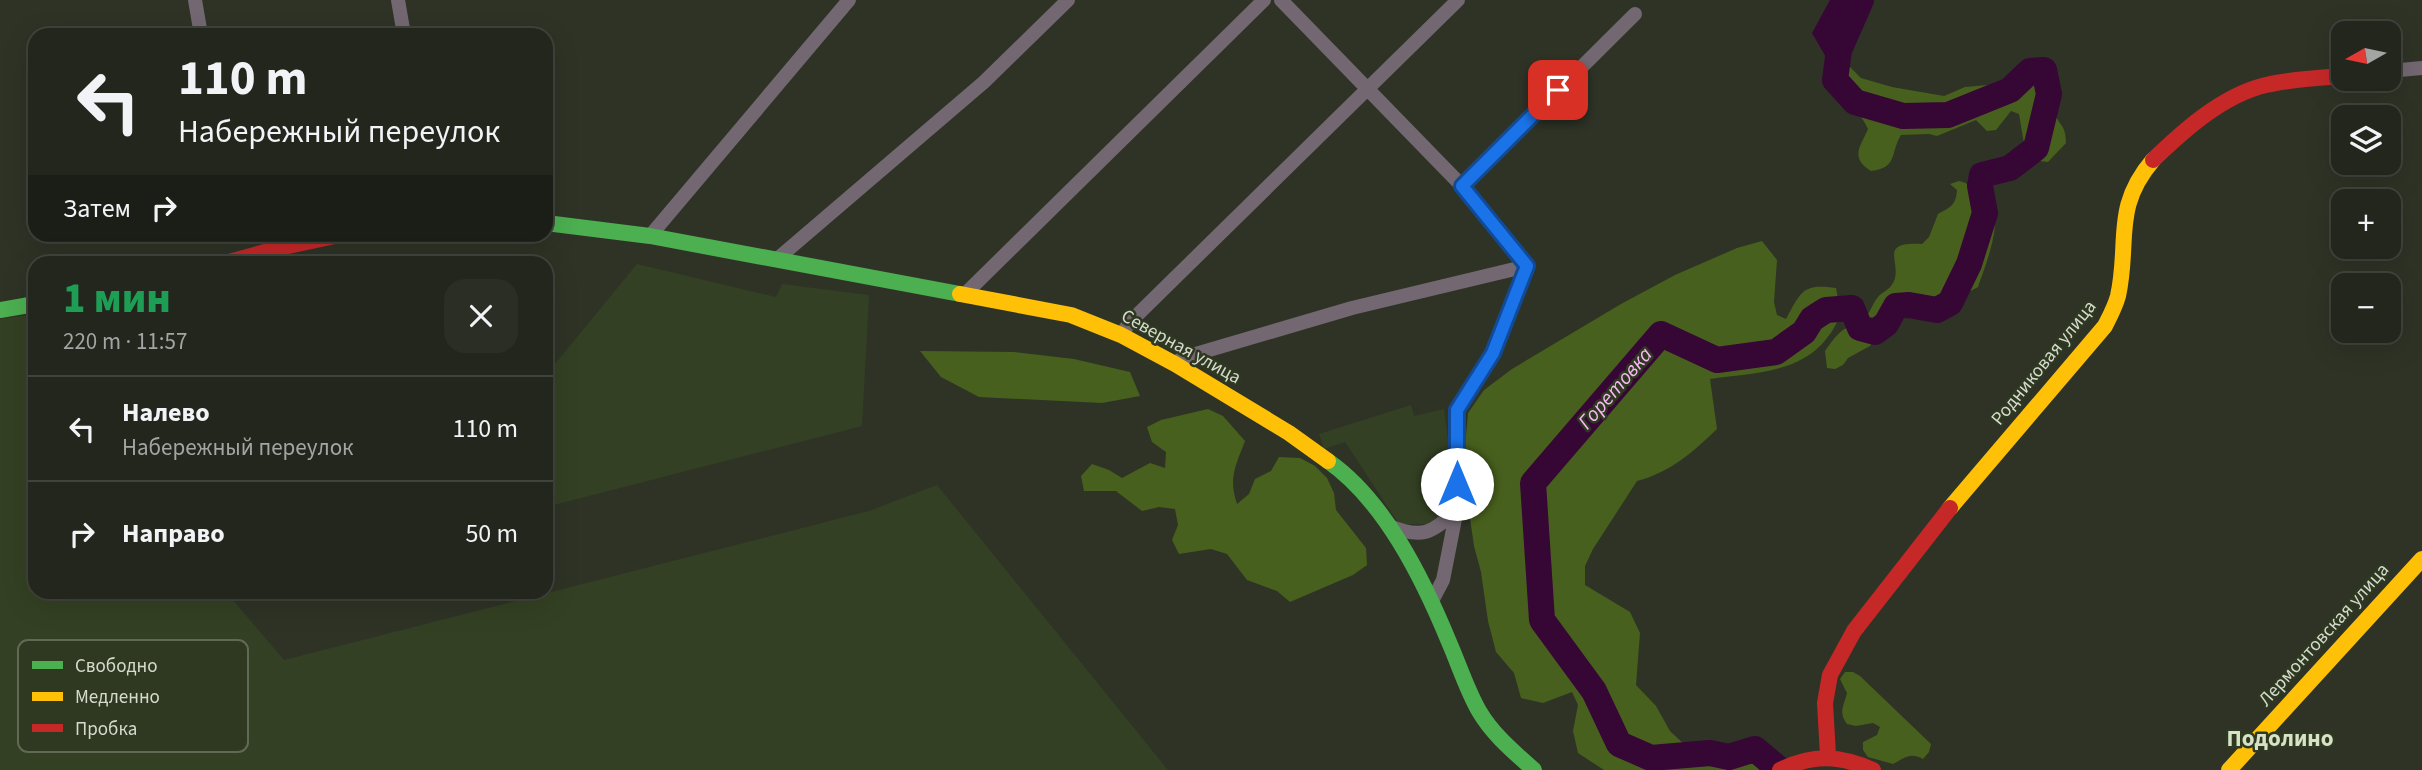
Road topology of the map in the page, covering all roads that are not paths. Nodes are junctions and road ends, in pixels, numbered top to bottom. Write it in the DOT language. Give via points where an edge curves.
graph roads {
  1 [pos="195,0"];
  2 [pos="398,0"];
  3 [pos="849,0"];
  4 [pos="1068,0"];
  5 [pos="1264,0"];
  6 [pos="1281,0"];
  7 [pos="1458,0"];
  8 [pos="1635,14"];
  9 [pos="200,28"];
  10 [pos="403,28"];
  11 [pos="2422,68"];
  12 [pos="2401,70"];
  13 [pos="2331,77"];
  14 [pos="1369,88"];
  15 [pos="1462,186"];
  16 [pos="553,224"];
  17 [pos="650,236"];
  18 [pos="307,242"];
  19 [pos="250,256"];
  20 [pos="776,260"];
  21 [pos="1527,266"];
  22 [pos="964,295"];
  23 [pos="28,305"];
  24 [pos="0,310"];
  25 [pos="1121,335"];
  26 [pos="1175,364"];
  27 [pos="1457,509"];
  28 [pos="1388,526"];
  29 [pos="2422,559"];
  30 [pos="1432,601"];
  31 [pos="1829,755"];
  32 [pos="1786,767"];
  33 [pos="1534,770"];
  34 [pos="1873,770"];
  35 [pos="2229,770"];
  1 -- 9 [label="street"];
  2 -- 10 [label="street"];
  3 -- 17 [label="street"];
  4 -- 20 [label="street" via="984,82"];
  5 -- 22 [label="street"];
  6 -- 14 [label="street"];
  7 -- 14 [label="street"];
  8 -- 15 [label="street"];
  11 -- 12 [label="street"];
  13 -- 31 [label="street, Родниковая улица" via="2246,91 2192,127 2143,171 2127,206 2120,285 2105,326 1924,539 1854,631 1830,675 1825,703"];
  14 -- 15 [label="street"];
  14 -- 25 [label="street"];
  15 -- 21 [label="street"];
  16 -- 17 [label="street, Северная улица"];
  17 -- 20 [label="street, Северная улица"];
  18 -- 19 [label="street"];
  20 -- 22 [label="street, Северная улица"];
  21 -- 26 [label="street" via="1352,308 1182,358"];
  21 -- 27 [label="street" via="1493,353 1457,410"];
  22 -- 25 [label="street, Северная улица" via="1070,315"];
  23 -- 24 [label="street"];
  25 -- 26 [label="street, Северная улица"];
  26 -- 28 [label="street, Северная улица" via="1337,467 1365,494"];
  27 -- 28 [label="street" via="1439,528 1420,533"];
  27 -- 30 [label="street" via="1443,580"];
  28 -- 30 [label="street, Северная улица"];
  29 -- 35 [label="street, Лермонтовская улица"];
  30 -- 33 [label="street, Северная улица" via="1478,710 1496,736"];
  31 -- 32 [label="street"];
  31 -- 34 [label="street"];
}
